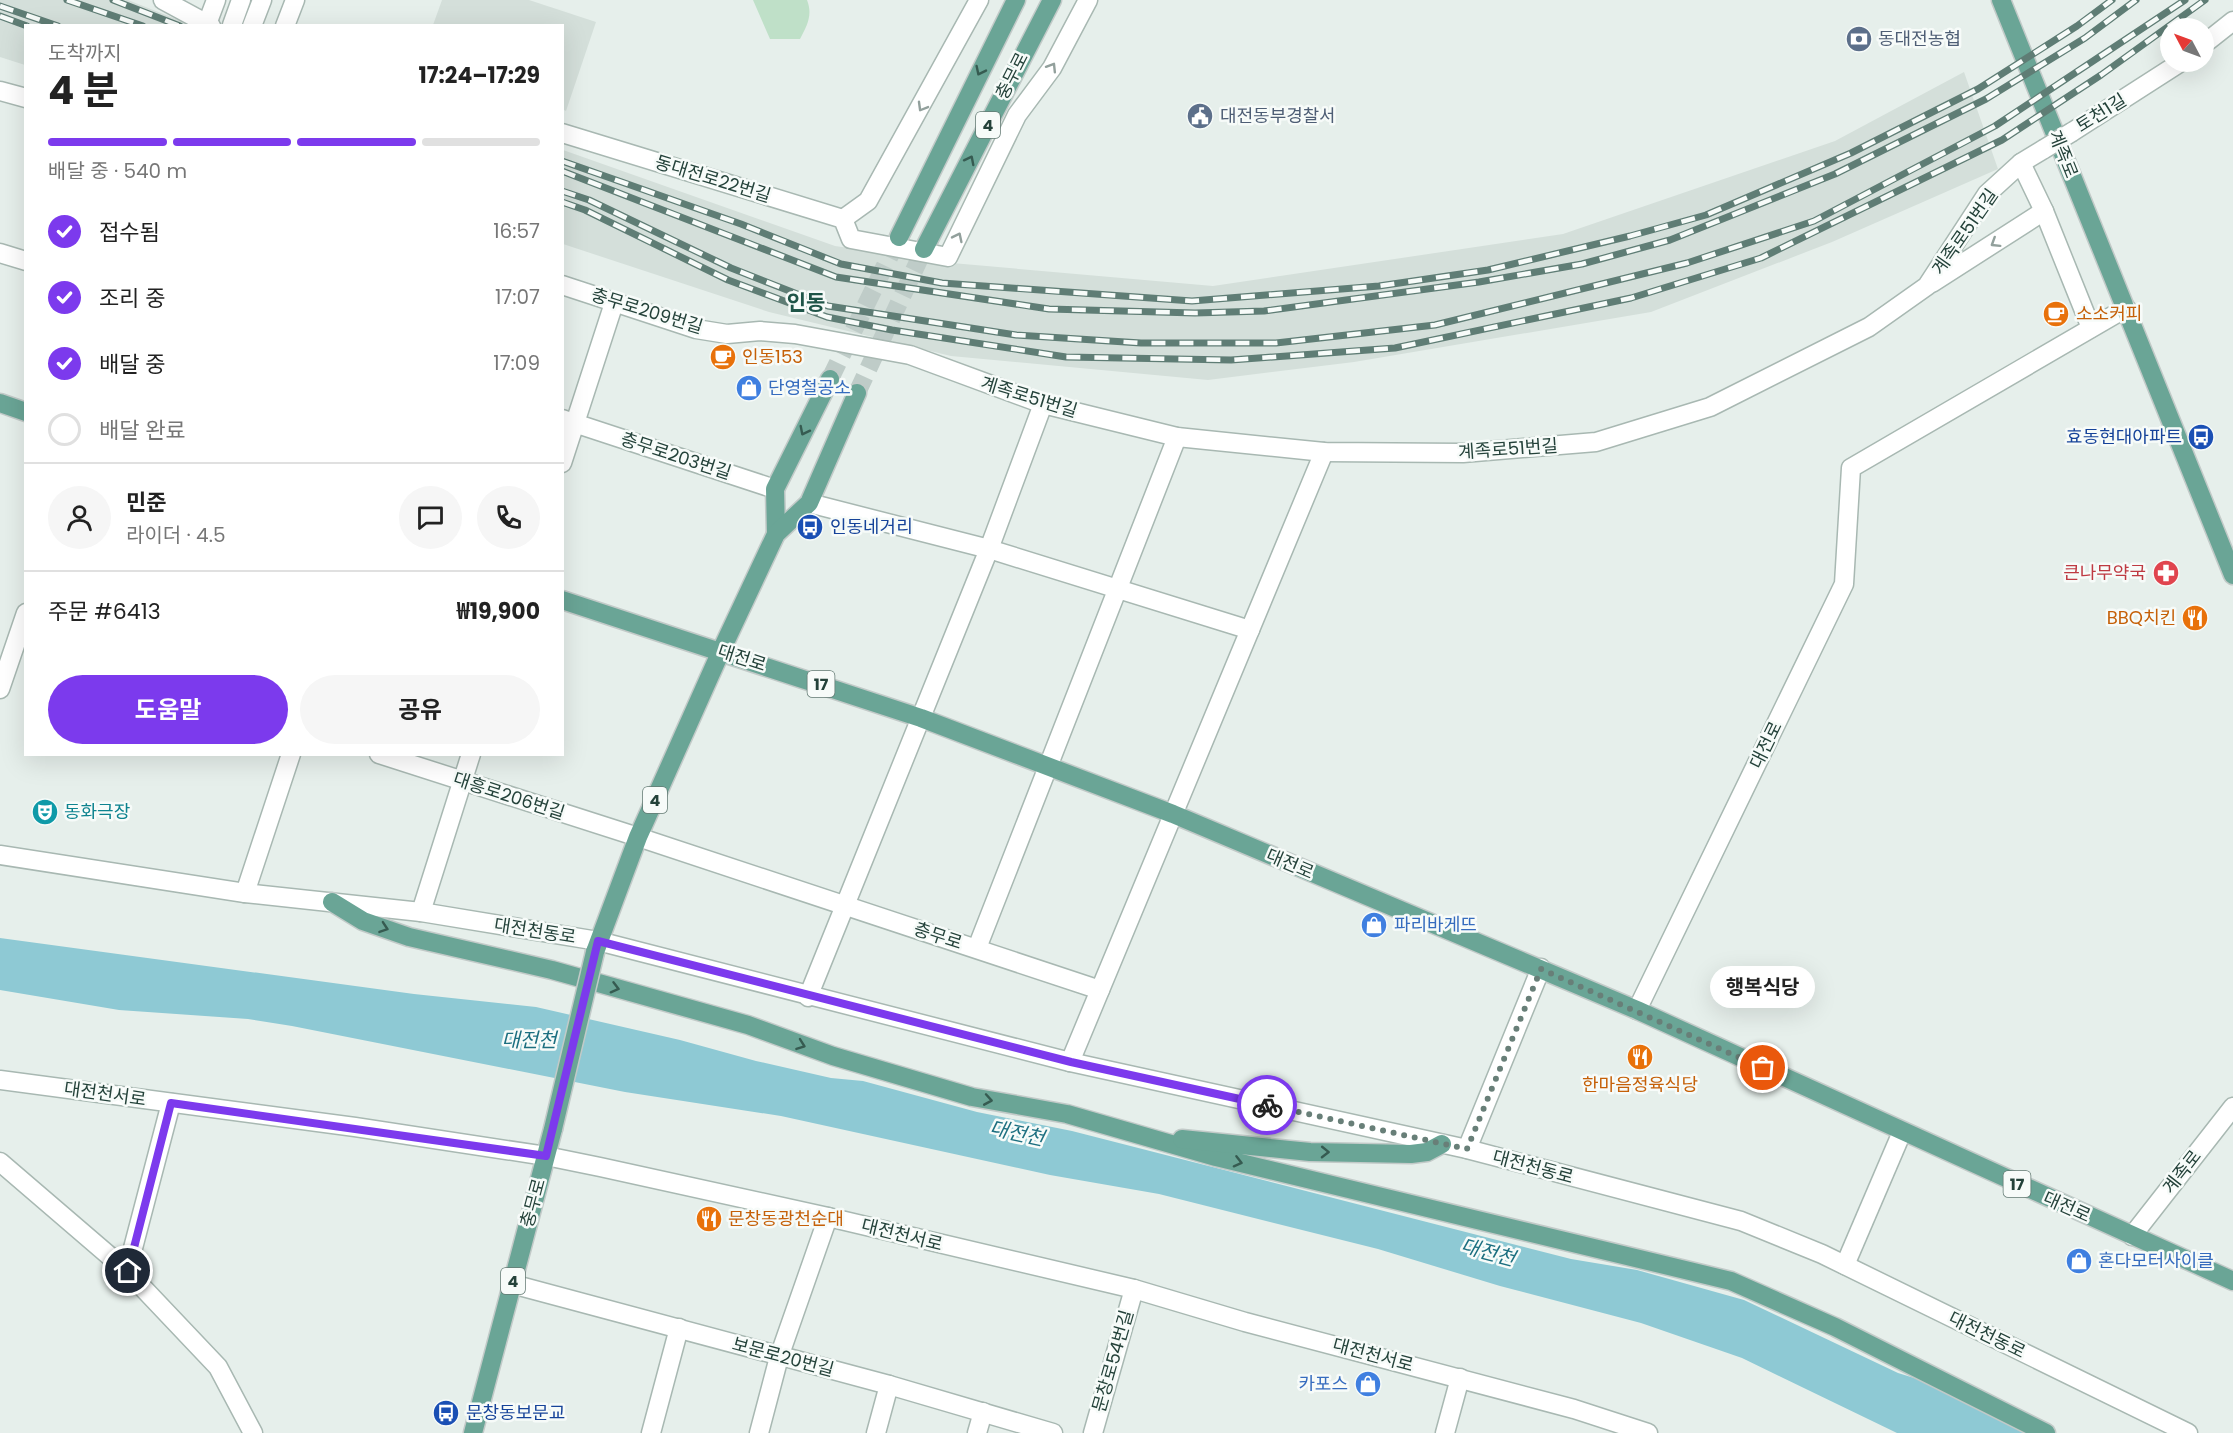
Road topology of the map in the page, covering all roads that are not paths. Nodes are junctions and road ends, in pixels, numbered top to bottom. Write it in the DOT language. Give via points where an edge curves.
graph roads {
  1 [pos="164,0"];
  2 [pos="216,0"];
  3 [pos="241,0"];
  4 [pos="262,0"];
  5 [pos="295,0"];
  6 [pos="979,0"];
  7 [pos="1016,0"];
  8 [pos="1052,0"];
  9 [pos="1088,0"];
  10 [pos="2001,0"];
  11 [pos="2233,21"];
  12 [pos="207,24"];
  13 [pos="209,24"];
  14 [pos="232,24"];
  15 [pos="253,24"];
  16 [pos="286,24"];
  17 [pos="2214,36"];
  18 [pos="2165,72"];
  19 [pos="0,91"];
  20 [pos="24,97"];
  21 [pos="564,133"];
  22 [pos="2021,163"];
  23 [pos="2044,211"];
  24 [pos="843,219"];
  25 [pos="898,237"];
  26 [pos="924,249"];
  27 [pos="0,253"];
  28 [pos="24,260"];
  29 [pos="564,286"];
  30 [pos="1928,286"];
  31 [pos="614,303"];
  32 [pos="2126,308"];
  33 [pos="2091,328"];
  34 [pos="910,355"];
  35 [pos="831,379"];
  36 [pos="857,393"];
  37 [pos="0,404"];
  38 [pos="1043,404"];
  39 [pos="24,411"];
  40 [pos="569,421"];
  41 [pos="1177,437"];
  42 [pos="564,451"];
  43 [pos="1324,452"];
  44 [pos="775,489"];
  45 [pos="809,503"];
  46 [pos="776,534"];
  47 [pos="989,549"];
  48 [pos="2233,574"];
  49 [pos="1118,589"];
  50 [pos="564,601"];
  51 [pos="24,617"];
  52 [pos="1250,630"];
  53 [pos="14,639"];
  54 [pos="721,651"];
  55 [pos="0,689"];
  56 [pos="921,718"];
  57 [pos="290,756"];
  58 [pos="385,756"];
  59 [pos="470,756"];
  60 [pos="1046,765"];
  61 [pos="463,781"];
  62 [pos="1173,814"];
  63 [pos="638,837"];
  64 [pos="0,855"];
  65 [pos="245,894"];
  66 [pos="332,902"];
  67 [pos="846,906"];
  68 [pos="421,912"];
  69 [pos="596,946"];
  70 [pos="977,948"];
  71 [pos="1541,969"];
  72 [pos="1100,990"];
  73 [pos="808,997"];
  74 [pos="1637,1010"];
  75 [pos="1071,1062"];
  76 [pos="0,1080"];
  77 [pos="171,1103"];
  78 [pos="2233,1107"];
  79 [pos="1902,1132"];
  80 [pos="1142,1137"];
  81 [pos="1442,1144"];
  82 [pos="1467,1149"];
  83 [pos="546,1156"];
  84 [pos="0,1162"];
  85 [pos="828,1217"];
  86 [pos="2132,1236"];
  87 [pos="1845,1265"];
  88 [pos="128,1271"];
  89 [pos="2233,1281"];
  90 [pos="512,1284"];
  91 [pos="1134,1289"];
  92 [pos="679,1328"];
  93 [pos="779,1357"];
  94 [pos="1460,1378"];
  95 [pos="889,1385"];
  96 [pos="983,1412"];
  97 [pos="253,1433"];
  98 [pos="473,1433"];
  99 [pos="651,1433"];
  100 [pos="759,1433"];
  101 [pos="876,1433"];
  102 [pos="977,1433"];
  103 [pos="1053,1433"];
  104 [pos="1093,1433"];
  105 [pos="1445,1433"];
  106 [pos="1648,1433"];
  107 [pos="2046,1433"];
  108 [pos="2188,1433"];
  1 -- 12 [label="street"];
  2 -- 13 [label="street"];
  3 -- 14 [label="street"];
  4 -- 15 [label="street"];
  5 -- 16 [label="street"];
  6 -- 24 [label="street, one-way" via="868,201"];
  7 -- 25 [label="main road, 충무로 / 4, one-way"];
  26 -- 8 [label="main road, 충무로 / 4, one-way"];
  24 -- 9 [label="street, one-way" via="851,239 948,258 1017,115 1052,68"];
  10 -- 32 [label="main road, 계족로"];
  11 -- 17 [label="street"];
  18 -- 22 [label="street, 토천1길, bridge"];
  19 -- 20 [label="street"];
  21 -- 24 [label="street, 동대전로22번길"];
  22 -- 23 [label="street"];
  22 -- 30 [label="street, 계족로51번길" via="1987,194"];
  23 -- 30 [label="street, one-way"];
  23 -- 33 [label="street"];
  27 -- 28 [label="street"];
  29 -- 31 [label="street, 충무로209번길"];
  30 -- 43 [label="street, 계족로51번길" via="1869,327 1710,407 1596,442 1463,453"];
  31 -- 34 [label="street, 충무로209번길" via="696,329 727,334 795,334"];
  31 -- 40 [label="street"];
  32 -- 33 [label="street"];
  32 -- 48 [label="main road, 계족로"];
  33 -- 74 [label="street, 대전로" via="1851,468 1844,584"];
  34 -- 38 [label="street, 계족로51번길"];
  35 -- 44 [label="main road, 충무로 / 4, one-way"];
  36 -- 45 [label="main road, 충무로 / 4"];
  37 -- 39 [label="main road"];
  38 -- 41 [label="street, 계족로51번길"];
  38 -- 47 [label="street"];
  40 -- 42 [label="street"];
  40 -- 44 [label="street, 충무로203번길"];
  41 -- 43 [label="street, 계족로51번길"];
  41 -- 49 [label="street"];
  43 -- 52 [label="street"];
  44 -- 46 [label="main road, 충무로 / 4"];
  45 -- 46 [label="main road, 충무로 / 4"];
  45 -- 47 [label="street"];
  46 -- 54 [label="main road, 충무로 / 4"];
  47 -- 49 [label="street"];
  47 -- 56 [label="street"];
  49 -- 52 [label="street"];
  49 -- 60 [label="street"];
  50 -- 54 [label="main road, 대전로 / 17"];
  51 -- 53 [label="street"];
  52 -- 62 [label="street"];
  53 -- 55 [label="street"];
  54 -- 56 [label="main road, 대전로 / 17"];
  54 -- 63 [label="main road, 충무로 / 4"];
  56 -- 60 [label="main road, 대전로 / 17"];
  56 -- 67 [label="street"];
  57 -- 65 [label="street"];
  58 -- 61 [label="street, 대흥로206번길"];
  59 -- 61 [label="street"];
  60 -- 62 [label="main road, 대전로 / 17"];
  60 -- 70 [label="street"];
  61 -- 63 [label="street, 대흥로206번길"];
  61 -- 68 [label="street"];
  62 -- 71 [label="main road, 대전로 / 17"];
  62 -- 72 [label="street"];
  63 -- 67 [label="street, 충무로"];
  63 -- 69 [label="main road, 충무로 / 4"];
  64 -- 65 [label="street, 대전천동로"];
  65 -- 66 [label="street, 대전천동로"];
  66 -- 68 [label="street, 대전천동로"];
  66 -- 80 [label="main road, one-way" via="363,921 409,937 552,970 747,1025 865,1067 962,1095 1068,1114"];
  67 -- 70 [label="street, 충무로"];
  67 -- 73 [label="street"];
  68 -- 69 [label="street, 대전천동로"];
  69 -- 73 [label="street, 대전천동로"];
  69 -- 83 [label="main road, 충무로 / 4, bridge"];
  70 -- 72 [label="street, 충무로"];
  71 -- 74 [label="main road, 대전로 / 17"];
  71 -- 82 [label="street"];
  72 -- 75 [label="street"];
  73 -- 75 [label="street, 대전천동로"];
  74 -- 79 [label="main road, 대전로 / 17"];
  75 -- 81 [label="street, 대전천동로"];
  76 -- 77 [label="street, 대전천서로"];
  77 -- 83 [label="street, 대전천서로"];
  77 -- 88 [label="street"];
  78 -- 86 [label="street, 계족로"];
  79 -- 86 [label="main road, 대전로 / 17"];
  79 -- 87 [label="street"];
  80 -- 81 [label="main road, one-way" via="1321,1152 1412,1154"];
  80 -- 107 [label="main road, one-way" via="1731,1281"];
  81 -- 82 [label="street, 대전천동로"];
  82 -- 87 [label="street, 대전천동로" via="1741,1221"];
  83 -- 85 [label="street, 대전천서로"];
  83 -- 90 [label="main road, 충무로 / 4"];
  84 -- 88 [label="street"];
  85 -- 91 [label="street, 대전천서로"];
  85 -- 93 [label="street"];
  86 -- 89 [label="main road, 대전로 / 17"];
  87 -- 108 [label="street, 대전천동로"];
  88 -- 97 [label="street" via="218,1367"];
  90 -- 92 [label="street, 보문로20번길"];
  90 -- 98 [label="main road, 충무로 / 4"];
  91 -- 94 [label="street, 대전천서로"];
  91 -- 104 [label="street, 문창로54번길"];
  92 -- 93 [label="street, 보문로20번길"];
  92 -- 99 [label="street"];
  93 -- 95 [label="street, 보문로20번길"];
  93 -- 100 [label="street"];
  94 -- 105 [label="street"];
  94 -- 106 [label="street, 대전천서로"];
  95 -- 96 [label="street, 보문로20번길"];
  95 -- 101 [label="street"];
  96 -- 102 [label="street"];
  96 -- 103 [label="street, 보문로20번길"];
}
